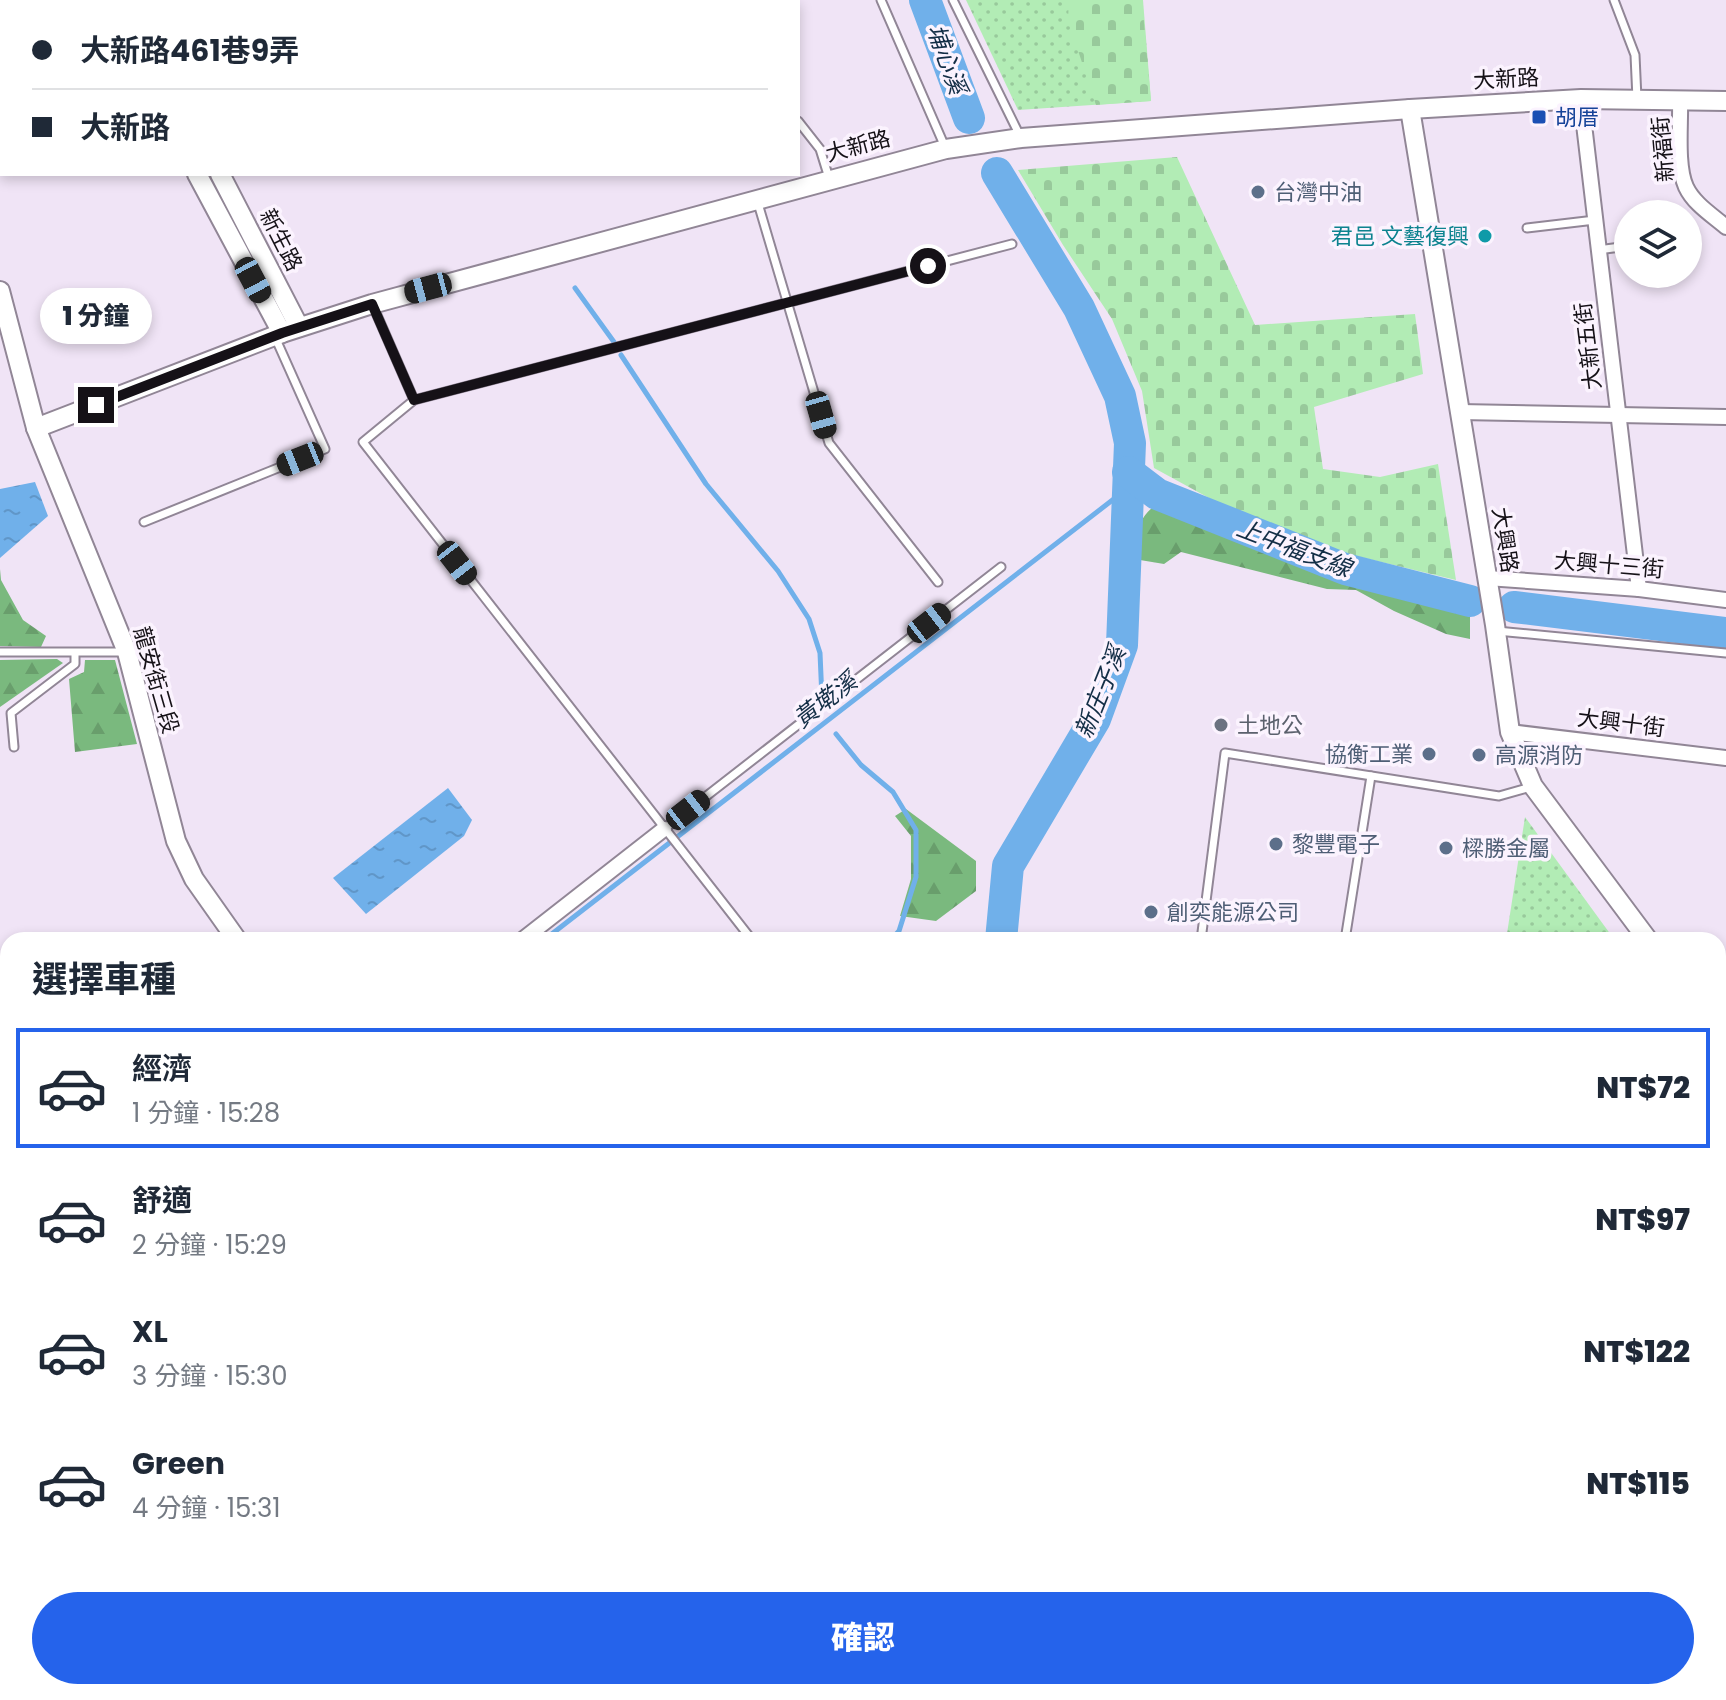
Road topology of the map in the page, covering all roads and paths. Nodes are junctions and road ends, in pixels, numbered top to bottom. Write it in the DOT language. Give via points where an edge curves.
graph roads {
  1 [pos="881,0"];
  2 [pos="953,0"];
  3 [pos="1614,0"];
  4 [pos="1581,99"];
  5 [pos="1637,99"];
  6 [pos="1680,99"];
  7 [pos="1726,101"];
  8 [pos="1410,109"];
  9 [pos="800,124"];
  10 [pos="1016,138"];
  11 [pos="950,148"];
  12 [pos="198,176"];
  13 [pos="221,176"];
  14 [pos="830,179"];
  15 [pos="756,198"];
  16 [pos="1595,220"];
  17 [pos="1726,227"];
  18 [pos="1527,228"];
  19 [pos="1012,244"];
  20 [pos="1614,248"];
  21 [pos="1598,250"];
  22 [pos="0,291"];
  23 [pos="372,304"];
  24 [pos="788,304"];
  25 [pos="285,332"];
  26 [pos="414,400"];
  27 [pos="1460,412"];
  28 [pos="1618,415"];
  29 [pos="1726,417"];
  30 [pos="36,428"];
  31 [pos="144,522"];
  32 [pos="1001,567"];
  33 [pos="1487,578"];
  34 [pos="938,582"];
  35 [pos="1639,589"];
  36 [pos="1726,600"];
  37 [pos="1496,630"];
  38 [pos="0,652"];
  39 [pos="127,652"];
  40 [pos="75,653"];
  41 [pos="1726,653"];
  42 [pos="1510,732"];
  43 [pos="14,747"];
  44 [pos="1726,758"];
  45 [pos="1371,776"];
  46 [pos="1533,786"];
  47 [pos="664,829"];
  48 [pos="228,932"];
  49 [pos="532,932"];
  50 [pos="746,932"];
  51 [pos="1202,932"];
  52 [pos="1346,932"];
  53 [pos="1642,932"];
  1 -- 11 [label="lane"];
  2 -- 10 [label="lane"];
  3 -- 5 [label="lane" via="1635,55"];
  4 -- 5 [label="street, 大新路"];
  4 -- 8 [label="street, 大新路"];
  4 -- 16 [label="street, 大新五街"];
  5 -- 6 [label="street, 大新路"];
  6 -- 7 [label="street, 大新路"];
  6 -- 17 [label="street, 新福街" via="1686,187"];
  8 -- 10 [label="street, 大新路"];
  8 -- 27 [label="street, 大興路"];
  9 -- 14 [label="lane" via="820,149"];
  10 -- 11 [label="street, 大新路"];
  11 -- 14 [label="street, 大新路"];
  12 -- 25 [label="street, 新生路"];
  13 -- 25 [label="street, 新生路"];
  14 -- 15 [label="street, 大新路"];
  15 -- 23 [label="street, 大新路"];
  15 -- 24 [label="lane"];
  16 -- 18 [label="lane"];
  16 -- 21 [label="street, 大新五街"];
  19 -- 24 [label="lane"];
  20 -- 21 [label="lane"];
  21 -- 28 [label="street, 大新五街"];
  22 -- 30 [label="street"];
  23 -- 25 [label="street, 大新路"];
  23 -- 26 [label="lane"];
  24 -- 26 [label="lane"];
  24 -- 34 [label="lane" via="829,443"];
  25 -- 30 [label="street, 大新路"];
  25 -- 31 [label="lane" via="325,449"];
  26 -- 47 [label="lane" via="363,442"];
  27 -- 28 [label="street"];
  27 -- 33 [label="street, 大興路"];
  28 -- 29 [label="street"];
  28 -- 35 [label="street, 大新五街"];
  30 -- 39 [label="street, 龍安街三段"];
  32 -- 47 [label="lane"];
  33 -- 35 [label="street, 大興十三街"];
  33 -- 37 [label="street, 大興路"];
  35 -- 36 [label="street, 大興十三街"];
  37 -- 41 [label="lane"];
  37 -- 42 [label="street, 大興路"];
  38 -- 40 [label="lane"];
  39 -- 40 [label="lane"];
  39 -- 48 [label="street, 龍安街三段" via="176,841"];
  40 -- 43 [label="lane" via="75,664 11,713"];
  42 -- 44 [label="street, 大興十街"];
  42 -- 46 [label="street, 大興路"];
  45 -- 46 [label="lane" via="1499,796"];
  45 -- 51 [label="lane" via="1225,753"];
  45 -- 52 [label="lane"];
  46 -- 53 [label="street, 大興路"];
  47 -- 49 [label="street"];
  47 -- 50 [label="lane"];
}
